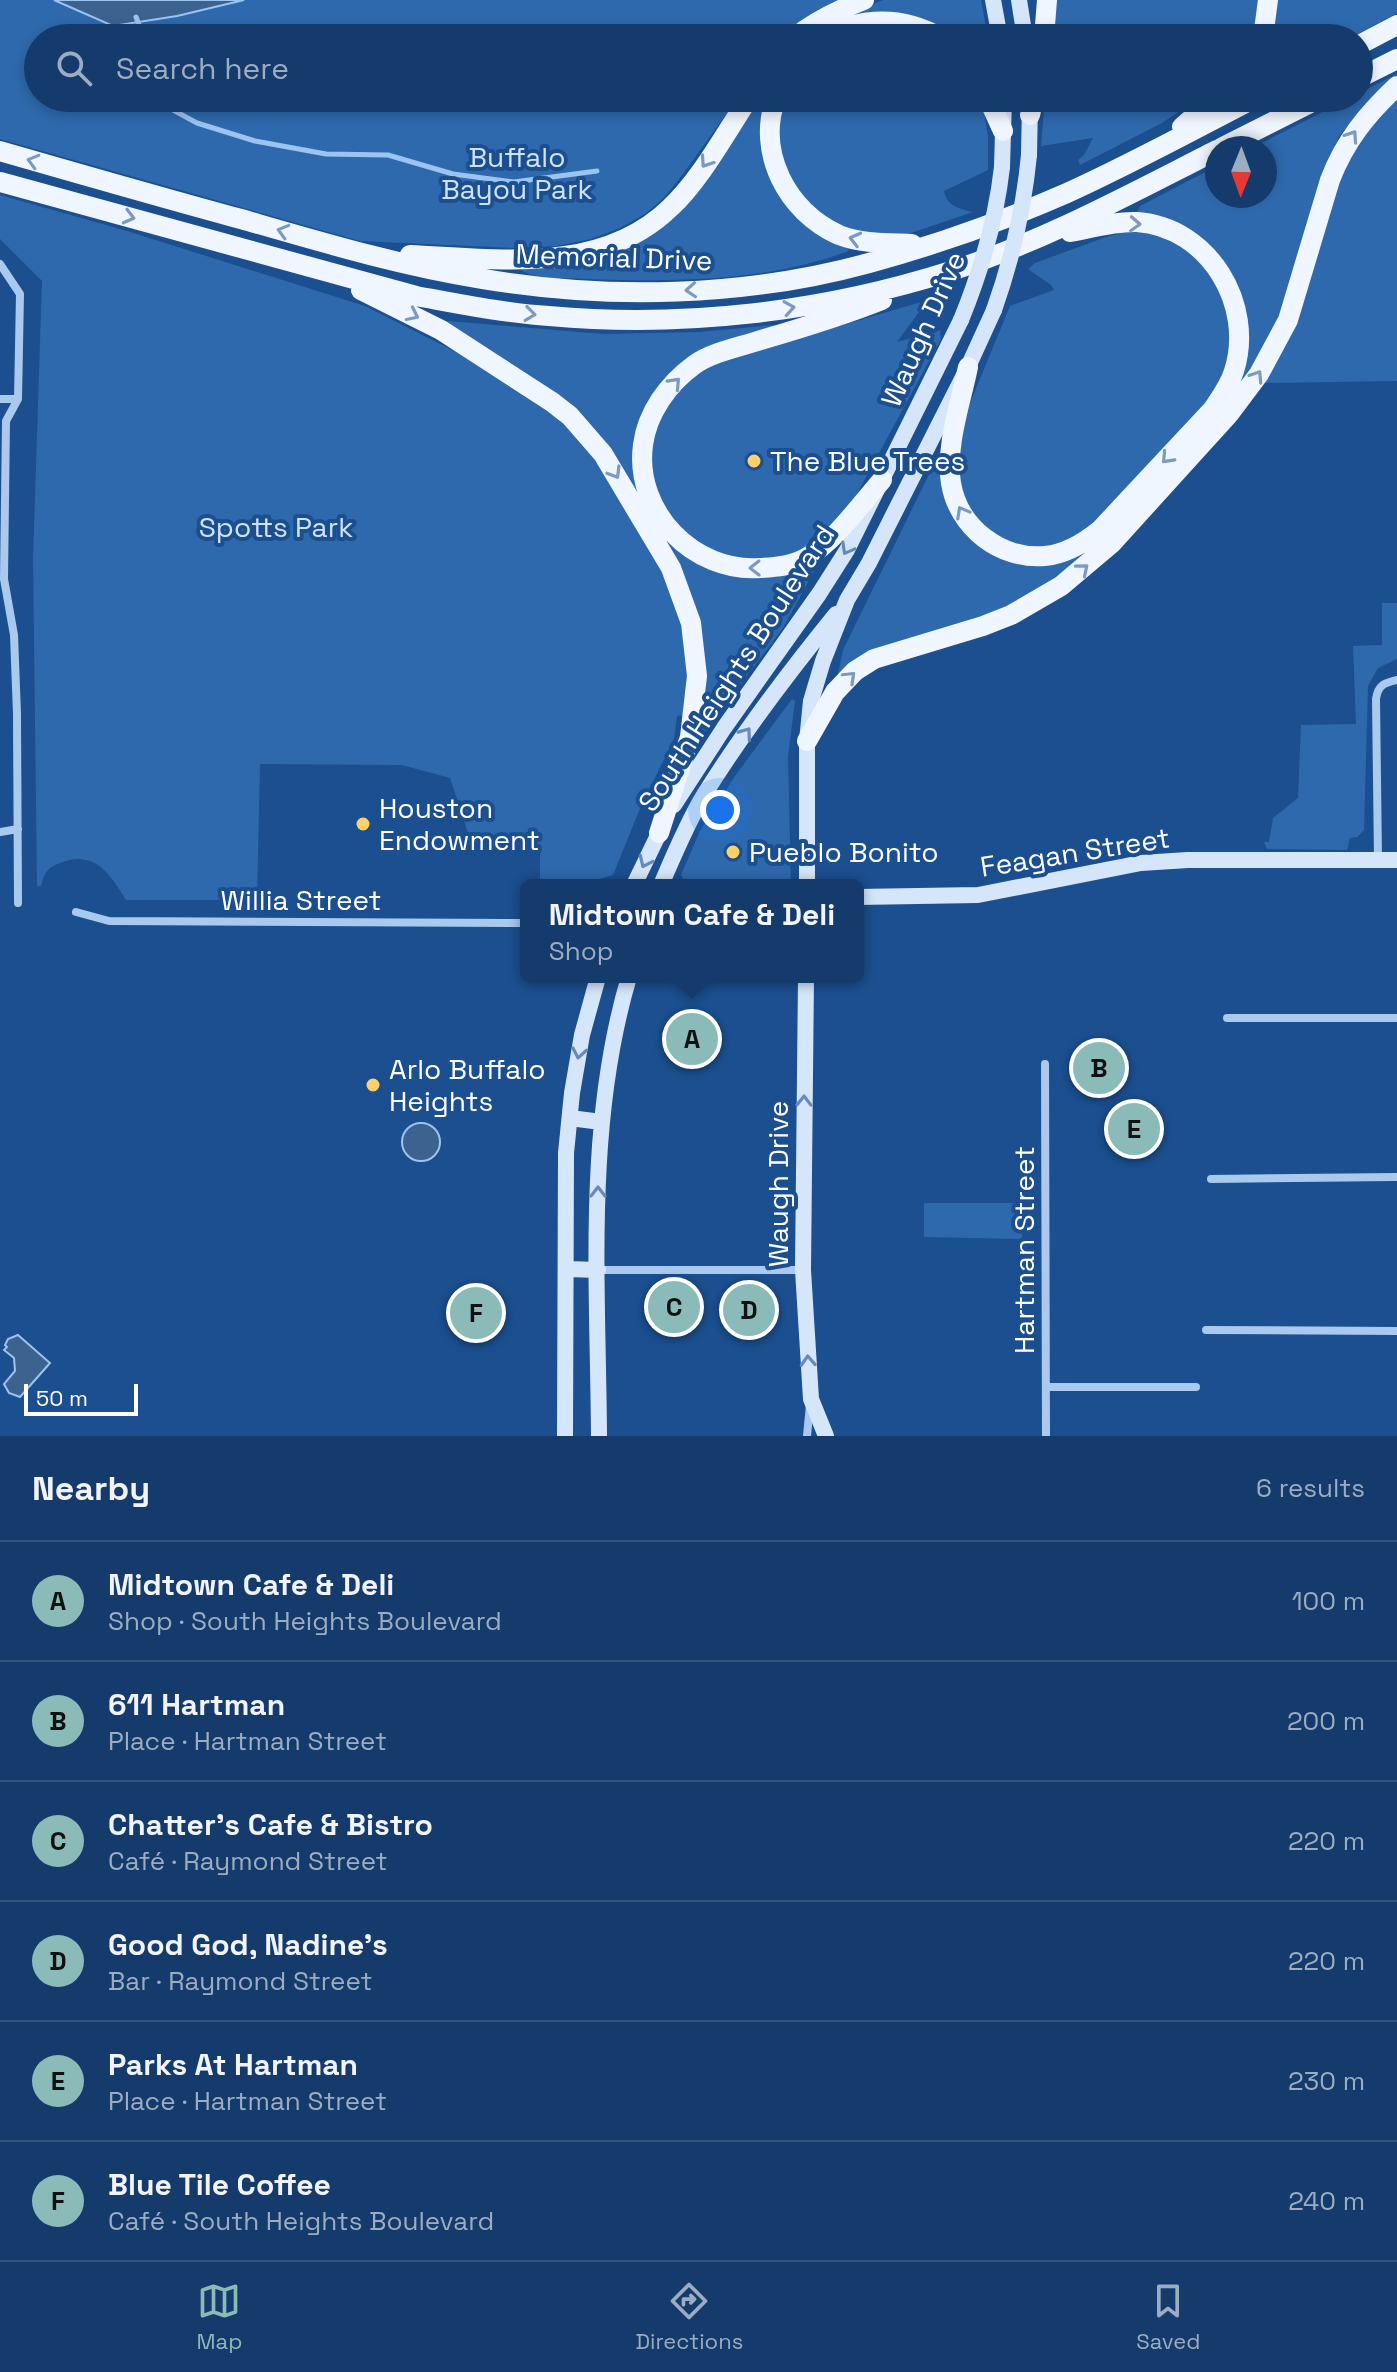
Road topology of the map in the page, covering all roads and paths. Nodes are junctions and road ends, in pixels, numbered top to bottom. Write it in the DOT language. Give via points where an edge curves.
graph roads {
  1 [pos="864,0"];
  2 [pos="993,0"];
  3 [pos="1019,0"];
  4 [pos="1047,0"];
  5 [pos="1268,0"];
  6 [pos="812,24"];
  7 [pos="856,24"];
  8 [pos="900,24"];
  9 [pos="997,24"];
  10 [pos="1023,24"];
  11 [pos="1045,24"];
  12 [pos="1265,24"];
  13 [pos="1397,25"];
  14 [pos="1373,38"];
  15 [pos="1397,59"];
  16 [pos="1373,71"];
  17 [pos="1397,86"];
  18 [pos="1373,110"];
  19 [pos="740,112"];
  20 [pos="772,112"];
  21 [pos="994,112"];
  22 [pos="1004,112"];
  23 [pos="1031,112"];
  24 [pos="1199,112"];
  25 [pos="1228,112"];
  26 [pos="1292,112"];
  27 [pos="1371,112"];
  28 [pos="1003,131"];
  29 [pos="1245,136"];
  30 [pos="1157,148"];
  31 [pos="0,151"];
  32 [pos="1205,156"];
  33 [pos="0,182"];
  34 [pos="1031,240"];
  35 [pos="932,245"];
  36 [pos="358,252"];
  37 [pos="0,264"];
  38 [pos="317,269"];
  39 [pos="952,271"];
  40 [pos="968,367"];
  41 [pos="0,399"];
  42 [pos="18,399"];
  43 [pos="3,421"];
  44 [pos="882,480"];
  45 [pos="2,579"];
  46 [pos="847,600"];
  47 [pos="1397,680"];
  48 [pos="807,741"];
  49 [pos="18,829"];
  50 [pos="0,832"];
  51 [pos="659,833"];
  52 [pos="1378,860"];
  53 [pos="1397,860"];
  54 [pos="637,879"];
  55 [pos="664,879"];
  56 [pos="807,879"];
  57 [pos="864,897"];
  58 [pos="18,903"];
  59 [pos="76,912"];
  60 [pos="520,923"];
  61 [pos="596,983"];
  62 [pos="628,983"];
  63 [pos="806,983"];
  64 [pos="1227,1018"];
  65 [pos="1397,1018"];
  66 [pos="1045,1064"];
  67 [pos="570,1118"];
  68 [pos="601,1122"];
  69 [pos="1397,1177"];
  70 [pos="1211,1179"];
  71 [pos="567,1269"];
  72 [pos="598,1270"];
  73 [pos="803,1270"];
  74 [pos="1206,1330"];
  75 [pos="1397,1331"];
  76 [pos="1046,1387"];
  77 [pos="1196,1387"];
  78 [pos="811,1399"];
  79 [pos="565,1436"];
  80 [pos="599,1436"];
  81 [pos="807,1436"];
  82 [pos="826,1436"];
  83 [pos="1046,1436"];
  1 -- 6 [label="main road"];
  2 -- 9 [label="main road"];
  3 -- 10 [label="main road"];
  4 -- 11 [label="main road"];
  5 -- 12 [label="main road"];
  7 -- 8 [label="main road"];
  13 -- 14 [label="main road"];
  15 -- 16 [label="main road"];
  18 -- 17 [label="main road, one-way"];
  19 -- 36 [label="main road, one-way" via="673,206 625,239 557,258 516,260"];
  35 -- 20 [label="main road, one-way" via="841,236 806,214 780,178 772,155"];
  21 -- 28 [label="main road"];
  22 -- 28 [label="main road, Waugh Drive"];
  23 -- 40 [label="main road, Waugh Drive, bridge" via="1012,254"];
  24 -- 30 [label="main road"];
  25 -- 30 [label="main road, Memorial Drive"];
  26 -- 29 [label="main road, Memorial Drive"];
  48 -- 27 [label="main road, one-way" via="835,692 874,659 983,626 1061,586 1112,543 1229,414 1259,374 1288,320 1330,180"];
  28 -- 44 [label="main road, Waugh Drive, bridge" via="996,209 976,282"];
  30 -- 35 [label="main road, Memorial Drive" via="1068,192"];
  36 -- 31 [label="main road, Memorial Drive, one-way"];
  32 -- 34 [label="main road, Memorial Drive"];
  33 -- 38 [label="main road, Memorial Drive, one-way"];
  34 -- 39 [label="main road, Memorial Drive"];
  34 -- 40 [label="main road, one-way" via="1137,222 1192,242 1215,264 1231,292 1239,323 1237,361 1225,392 1084,543 1045,556 1024,555 983,538 965,521 956,502 950,456"];
  35 -- 36 [label="main road, Memorial Drive, one-way" via="790,279 667,291 547,287"];
  37 -- 42 [label="street" via="20,294"];
  38 -- 39 [label="main road, Memorial Drive, one-way" via="480,308 615,320 732,317 796,308"];
  38 -- 51 [label="main road, one-way" via="441,330 552,402 589,435 620,481 671,568 696,651 690,737"];
  44 -- 39 [label="main road, one-way" via="805,559 781,567 728,567 705,558 668,529 646,489 643,444 661,398 696,363 842,316"];
  40 -- 46 [label="main road, Waugh Drive"];
  41 -- 42 [label="street"];
  42 -- 43 [label="street"];
  43 -- 45 [label="street"];
  44 -- 51 [label="main road, South Heights Boulevard, one-way" via="847,550 700,763"];
  45 -- 49 [label="street" via="14,635"];
  46 -- 48 [label="main road, Waugh Drive" via="811,701"];
  55 -- 46 [label="main road, South Heights Boulevard, one-way" via="710,786"];
  47 -- 52 [label="street" via="1383,684 1376,699"];
  48 -- 56 [label="main road, Waugh Drive"];
  49 -- 50 [label="street"];
  49 -- 58 [label="street"];
  51 -- 54 [label="main road, South Heights Boulevard, one-way"];
  52 -- 53 [label="main road, Feagan Street"];
  52 -- 57 [label="main road, Feagan Street" via="1141,863 978,895"];
  59 -- 60 [label="street, Willia Street" via="109,921"];
  61 -- 67 [label="main road, one-way" via="582,1035"];
  62 -- 68 [label="main road"];
  73 -- 63 [label="main road, Waugh Drive, one-way"];
  64 -- 65 [label="street"];
  66 -- 76 [label="street, Hartman Street"];
  67 -- 68 [label="main road"];
  67 -- 71 [label="main road"];
  72 -- 68 [label="main road, one-way"];
  69 -- 70 [label="street"];
  71 -- 72 [label="main road"];
  71 -- 79 [label="main road"];
  72 -- 73 [label="street"];
  72 -- 80 [label="main road"];
  78 -- 73 [label="main road, Waugh Drive, one-way"];
  74 -- 75 [label="street"];
  76 -- 77 [label="street"];
  76 -- 83 [label="street, Hartman Street"];
  78 -- 81 [label="street"];
  78 -- 82 [label="main road, Waugh Drive"];
}
